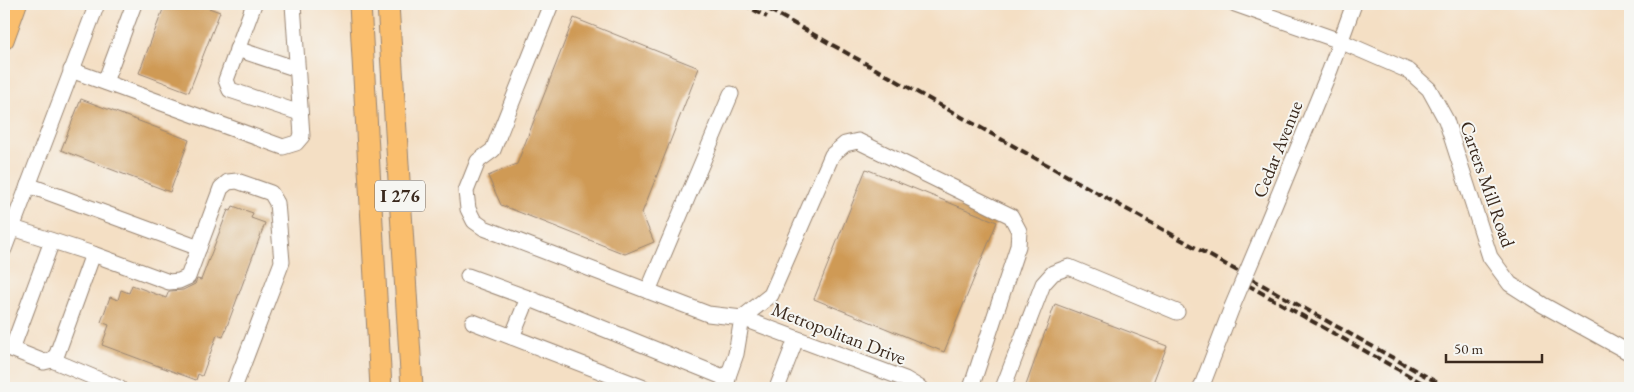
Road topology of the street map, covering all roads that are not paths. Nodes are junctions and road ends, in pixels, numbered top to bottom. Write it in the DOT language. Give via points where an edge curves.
graph roads {
  1 [pos="17,4"];
  2 [pos="97,4"];
  3 [pos="134,4"];
  4 [pos="254,4"];
  5 [pos="293,4"];
  6 [pos="360,4"];
  7 [pos="388,4"];
  8 [pos="550,4"];
  9 [pos="1235,4"];
  10 [pos="1354,4"];
  11 [pos="4,40"];
  12 [pos="1340,42"];
  13 [pos="237,49"];
  14 [pos="297,69"];
  15 [pos="71,70"];
  16 [pos="105,82"];
  17 [pos="731,94"];
  18 [pos="300,113"];
  19 [pos="28,185"];
  20 [pos="9,219"];
  21 [pos="52,241"];
  22 [pos="199,248"];
  23 [pos="4,249"];
  24 [pos="93,254"];
  25 [pos="468,276"];
  26 [pos="648,291"];
  27 [pos="528,298"];
  28 [pos="1177,312"];
  29 [pos="742,318"];
  30 [pos="473,322"];
  31 [pos="512,337"];
  32 [pos="796,338"];
  33 [pos="8,348"];
  34 [pos="1630,353"];
  35 [pos="52,360"];
  36 [pos="726,384"];
  37 [pos="119,388"];
  38 [pos="234,388"];
  39 [pos="381,388"];
  40 [pos="412,388"];
  41 [pos="644,388"];
  42 [pos="777,388"];
  43 [pos="920,388"];
  44 [pos="971,388"];
  45 [pos="1003,388"];
  46 [pos="1201,388"];
  1 -- 11 [label="main road"];
  2 -- 15 [label="street"];
  3 -- 16 [label="street"];
  4 -- 13 [label="street"];
  5 -- 14 [label="street"];
  6 -- 39 [label="highway, I 276"];
  7 -- 40 [label="highway, I 276"];
  8 -- 26 [label="street, Metropolitan Drive" via="493,150 478,161 466,191 468,209 474,221 484,228"];
  9 -- 12 [label="street, Carters Mill Road"];
  10 -- 12 [label="street, Cedar Avenue"];
  12 -- 34 [label="street, Carters Mill Road" via="1409,71 1429,89 1446,120 1490,257 1510,284"];
  12 -- 46 [label="street, Cedar Avenue, bridge"];
  13 -- 14 [label="street"];
  13 -- 18 [label="street" via="226,80 230,90"];
  14 -- 18 [label="street"];
  15 -- 16 [label="street"];
  15 -- 19 [label="street"];
  16 -- 18 [label="street" via="282,147 296,143 302,136"];
  17 -- 26 [label="street"];
  19 -- 20 [label="street"];
  19 -- 22 [label="street"];
  20 -- 21 [label="street"];
  20 -- 23 [label="street"];
  21 -- 24 [label="street"];
  21 -- 33 [label="street"];
  22 -- 24 [label="street" via="188,277 179,282 169,282"];
  22 -- 38 [label="street" via="221,188 228,182 237,181 271,193 277,203 282,262"];
  24 -- 35 [label="street"];
  25 -- 27 [label="street"];
  26 -- 29 [label="street, Metropolitan Drive" via="708,314"];
  27 -- 31 [label="street"];
  27 -- 36 [label="street"];
  28 -- 45 [label="street" via="1069,267 1053,273 1043,284"];
  29 -- 32 [label="street, Metropolitan Drive"];
  29 -- 36 [label="street" via="736,354"];
  29 -- 44 [label="street" via="771,295 832,155 845,144 858,141 1011,216 1019,231 1018,246"];
  30 -- 31 [label="street"];
  31 -- 41 [label="street"];
  32 -- 42 [label="street"];
  32 -- 43 [label="street, Metropolitan Drive" via="905,379"];
  33 -- 35 [label="street" via="44,362"];
  35 -- 37 [label="street"];
}
